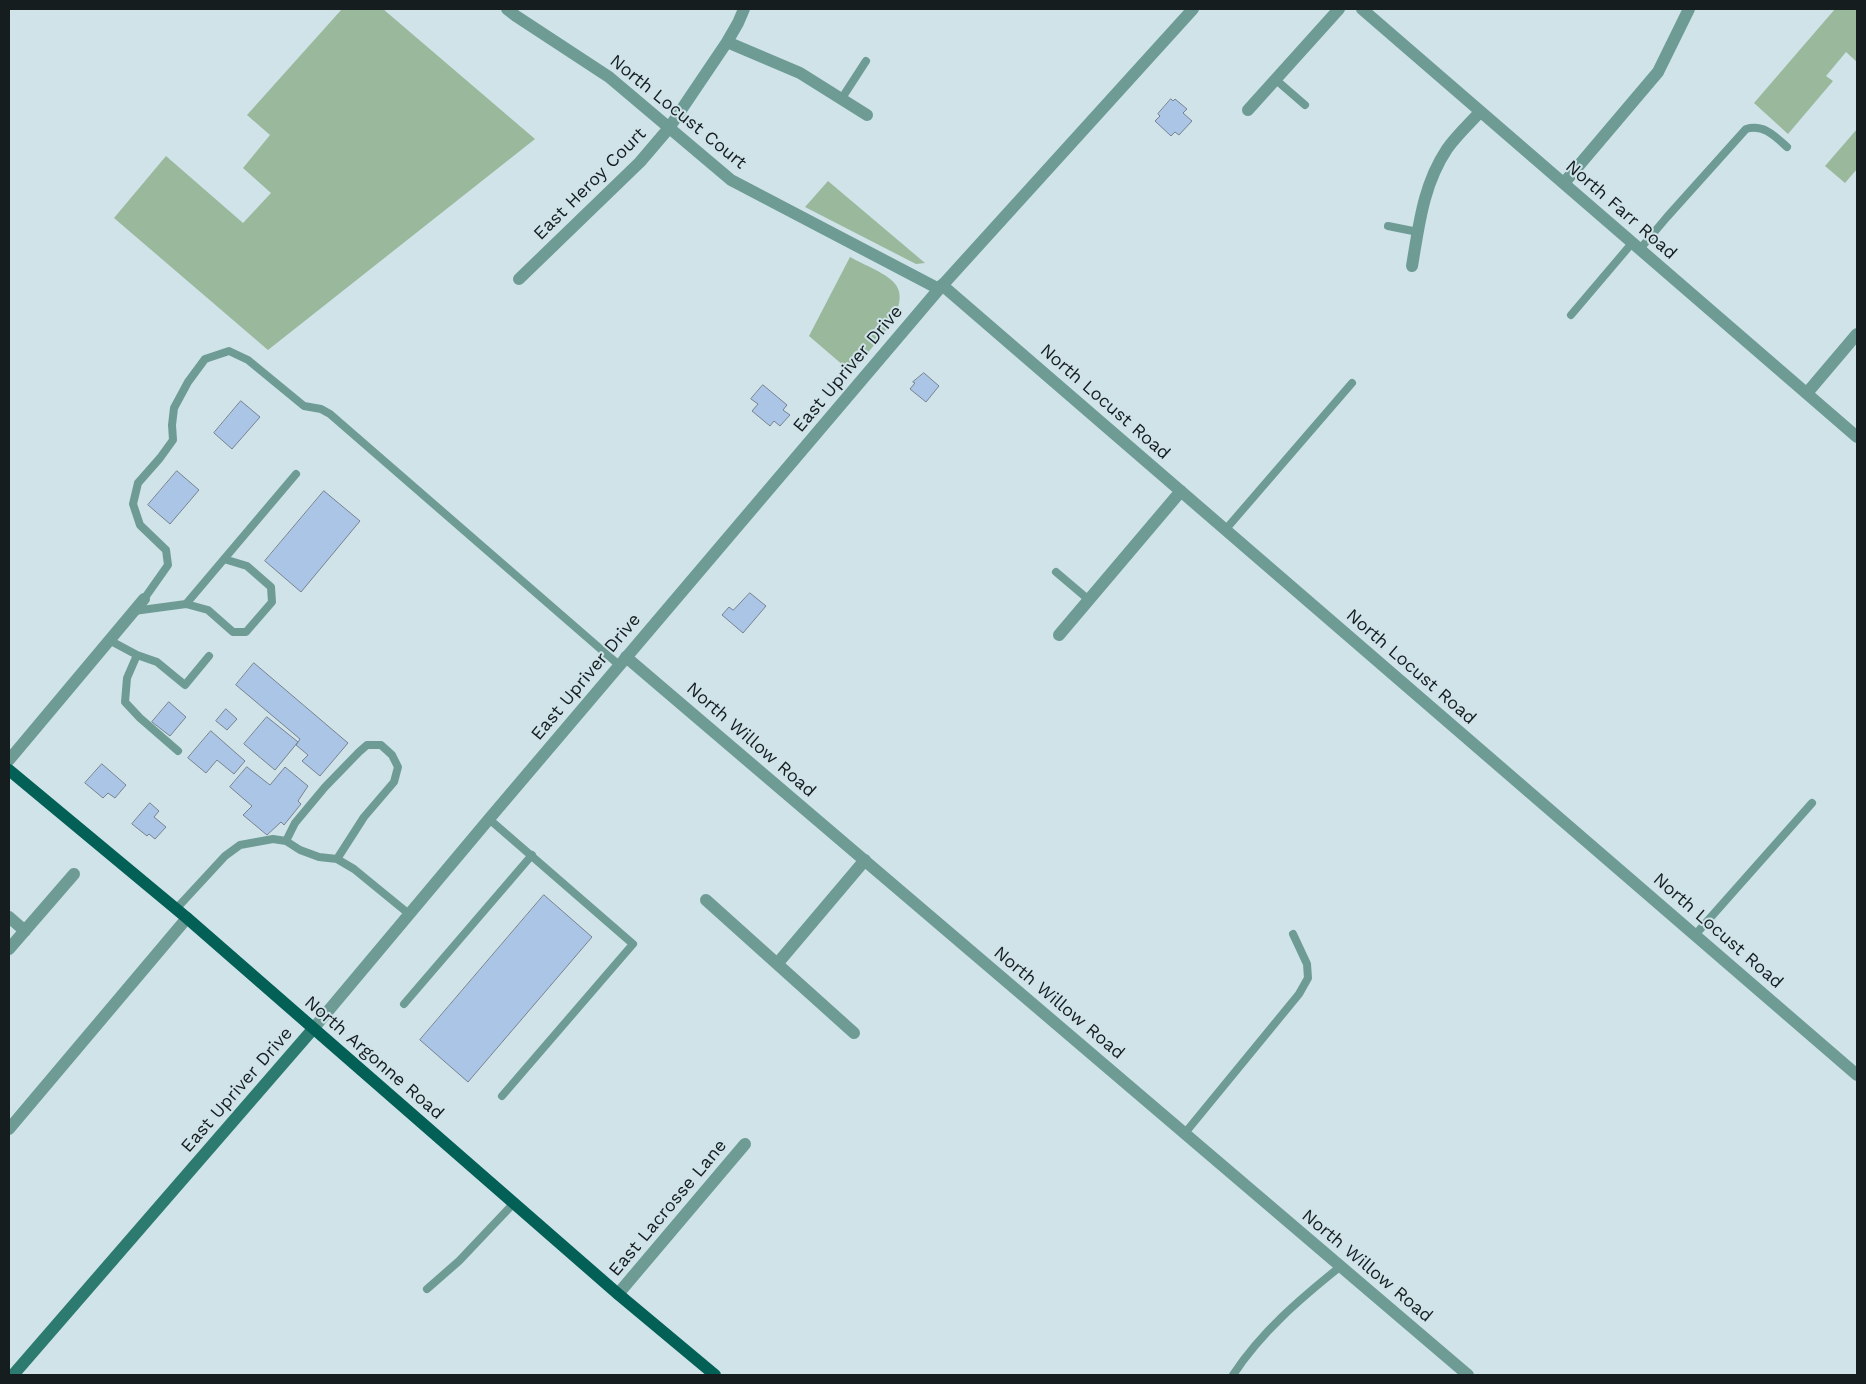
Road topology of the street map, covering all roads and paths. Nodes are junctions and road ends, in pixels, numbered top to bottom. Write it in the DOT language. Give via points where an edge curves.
graph roads {
  1 [pos="507,9"];
  2 [pos="744,9"];
  3 [pos="1193,9"];
  4 [pos="1339,9"];
  5 [pos="1362,9"];
  6 [pos="1689,9"];
  7 [pos="727,42"];
  8 [pos="866,62"];
  9 [pos="1275,79"];
  10 [pos="842,98"];
  11 [pos="1305,105"];
  12 [pos="1248,110"];
  13 [pos="1480,112"];
  14 [pos="868,115"];
  15 [pos="669,128"];
  16 [pos="1787,147"];
  17 [pos="1564,183"];
  18 [pos="1388,226"];
  19 [pos="1418,232"];
  20 [pos="1637,246"];
  21 [pos="1412,266"];
  22 [pos="519,278"];
  23 [pos="941,287"];
  24 [pos="1571,315"];
  25 [pos="1857,334"];
  26 [pos="1352,383"];
  27 [pos="1807,393"];
  28 [pos="1857,436"];
  29 [pos="296,474"];
  30 [pos="1181,491"];
  31 [pos="1226,530"];
  32 [pos="224,559"];
  33 [pos="1056,572"];
  34 [pos="144,599"];
  35 [pos="1089,600"];
  36 [pos="186,604"];
  37 [pos="134,611"];
  38 [pos="1059,635"];
  39 [pos="109,640"];
  40 [pos="136,655"];
  41 [pos="209,656"];
  42 [pos="623,661"];
  43 [pos="178,751"];
  44 [pos="9,760"];
  45 [pos="9,770"];
  46 [pos="1812,803"];
  47 [pos="489,819"];
  48 [pos="286,841"];
  49 [pos="532,855"];
  50 [pos="337,860"];
  51 [pos="865,860"];
  52 [pos="74,874"];
  53 [pos="706,900"];
  54 [pos="176,909"];
  55 [pos="409,914"];
  56 [pos="9,917"];
  57 [pos="187,918"];
  58 [pos="25,931"];
  59 [pos="1293,934"];
  60 [pos="1695,935"];
  61 [pos="9,949"];
  62 [pos="777,964"];
  63 [pos="404,1004"];
  64 [pos="313,1028"];
  65 [pos="854,1033"];
  66 [pos="1857,1075"];
  67 [pos="502,1096"];
  68 [pos="9,1129"];
  69 [pos="1185,1133"];
  70 [pos="745,1144"];
  71 [pos="514,1203"];
  72 [pos="1341,1266"];
  73 [pos="427,1289"];
  74 [pos="618,1294"];
  75 [pos="13,1375"];
  76 [pos="714,1375"];
  77 [pos="1233,1375"];
  78 [pos="1468,1375"];
  1 -- 15 [label="street, North Locust Court" via="609,77"];
  2 -- 7 [label="street, East Heroy Court"];
  3 -- 23 [label="street, East Upriver Drive"];
  4 -- 9 [label="street"];
  5 -- 13 [label="street, North Farr Road"];
  6 -- 17 [label="street" via="1658,72"];
  7 -- 10 [label="street" via="800,73"];
  7 -- 15 [label="street, East Heroy Court"];
  8 -- 10 [label="lane"];
  9 -- 11 [label="lane"];
  9 -- 12 [label="street"];
  10 -- 14 [label="street"];
  13 -- 17 [label="street, North Farr Road"];
  13 -- 19 [label="street" via="1447,148 1430,180"];
  15 -- 22 [label="street, East Heroy Court" via="640,162"];
  15 -- 23 [label="street, North Locust Court" via="731,180"];
  16 -- 20 [label="lane" via="1768,130 1754,127 1746,130"];
  17 -- 20 [label="street, North Farr Road"];
  18 -- 19 [label="lane"];
  19 -- 21 [label="street"];
  20 -- 24 [label="lane"];
  20 -- 27 [label="street, North Farr Road"];
  23 -- 30 [label="street, North Locust Road"];
  23 -- 42 [label="street, East Upriver Drive"];
  25 -- 27 [label="street"];
  26 -- 31 [label="lane"];
  27 -- 28 [label="street, North Farr Road"];
  29 -- 32 [label="lane"];
  30 -- 31 [label="street, North Locust Road"];
  30 -- 35 [label="street"];
  31 -- 60 [label="street, North Locust Road"];
  32 -- 36 [label="lane"];
  32 -- 36 [label="lane" via="247,566 271,587 272,602 246,632 233,632 208,610"];
  33 -- 35 [label="lane"];
  34 -- 37 [label="street"];
  34 -- 42 [label="lane" via="168,566 166,550 140,525 134,504 138,484 173,440 174,408 188,382 205,359 229,351 248,360 304,406 330,414"];
  35 -- 38 [label="street"];
  36 -- 37 [label="lane"];
  37 -- 39 [label="street"];
  39 -- 40 [label="lane"];
  39 -- 44 [label="street"];
  40 -- 41 [label="lane" via="157,662 185,685"];
  40 -- 43 [label="lane" via="127,678 125,702"];
  42 -- 47 [label="street, East Upriver Drive"];
  42 -- 51 [label="street, North Willow Road"];
  45 -- 54 [label="main road, North Argonne Road"];
  46 -- 60 [label="lane"];
  47 -- 49 [label="lane"];
  47 -- 55 [label="street, East Upriver Drive"];
  48 -- 50 [label="lane" via="300,850"];
  48 -- 50 [label="lane" via="295,823 359,752 368,745 380,745 392,754 398,767 394,782 364,817"];
  48 -- 54 [label="lane" via="273,839 240,845 225,856"];
  49 -- 63 [label="lane"];
  49 -- 67 [label="lane" via="633,944"];
  50 -- 55 [label="lane" via="354,869"];
  51 -- 62 [label="street"];
  51 -- 69 [label="street, North Willow Road"];
  52 -- 58 [label="street"];
  53 -- 62 [label="street"];
  54 -- 57 [label="main road, North Argonne Road"];
  55 -- 64 [label="street, East Upriver Drive"];
  56 -- 58 [label="street"];
  57 -- 64 [label="main road, North Argonne Road"];
  57 -- 68 [label="street"];
  58 -- 61 [label="street"];
  59 -- 69 [label="lane" via="1307,964 1308,978 1299,994"];
  60 -- 66 [label="street, North Locust Road"];
  62 -- 65 [label="street"];
  64 -- 71 [label="main road, North Argonne Road"];
  64 -- 75 [label="main road, East Upriver Drive"];
  69 -- 72 [label="street, North Willow Road"];
  70 -- 74 [label="street, East Lacrosse Lane"];
  71 -- 73 [label="lane" via="459,1261"];
  71 -- 74 [label="main road, North Argonne Road"];
  72 -- 77 [label="lane" via="1260,1340"];
  72 -- 78 [label="street, North Willow Road"];
  74 -- 76 [label="main road, North Argonne Road"];
}
